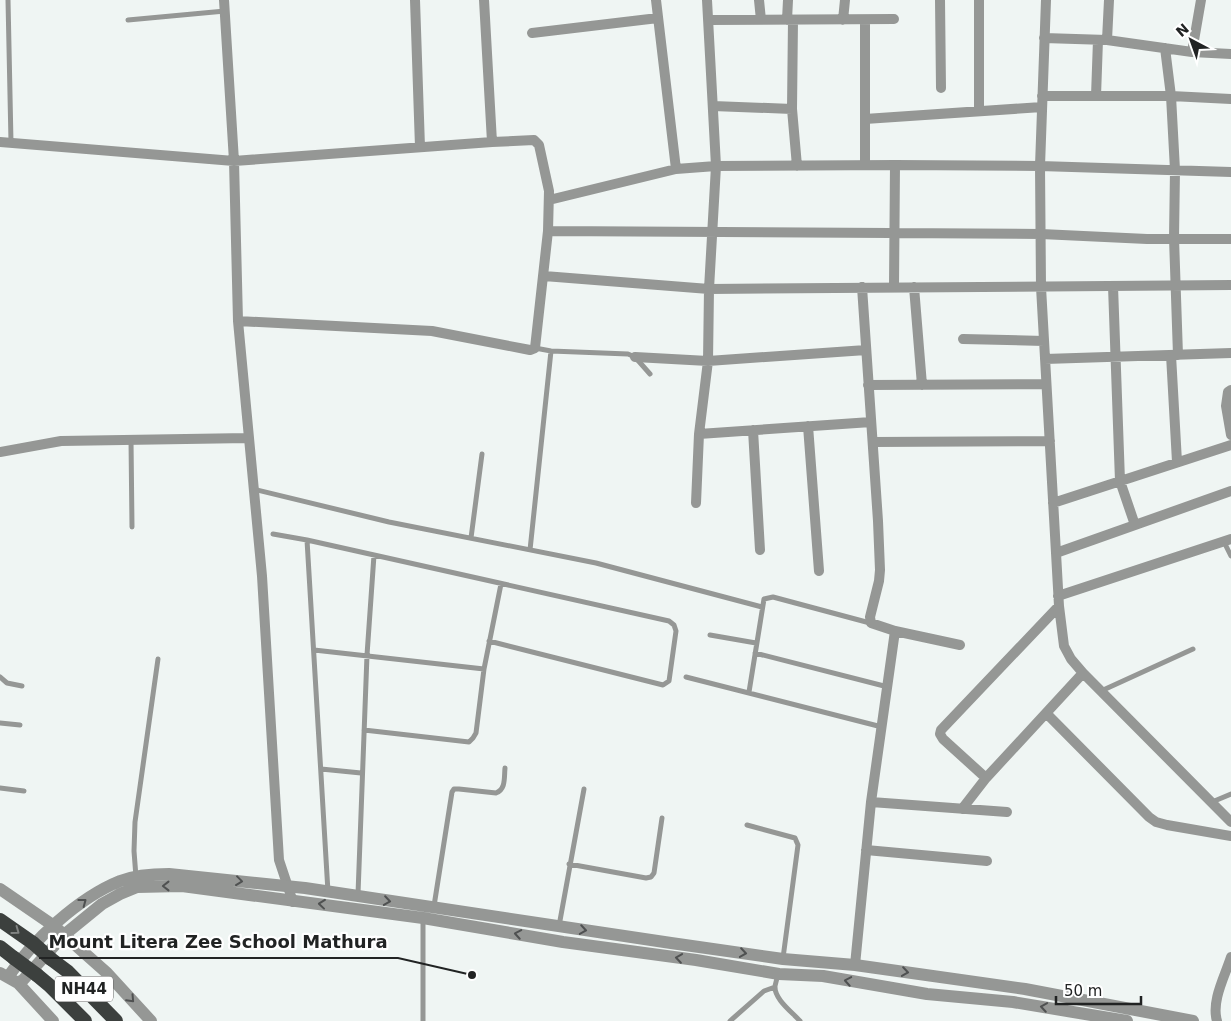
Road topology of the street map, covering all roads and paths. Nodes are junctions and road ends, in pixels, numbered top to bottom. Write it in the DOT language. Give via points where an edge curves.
graph roads {
  1 [pos="8,0"];
  2 [pos="415,0"];
  3 [pos="484,0"];
  4 [pos="656,0"];
  5 [pos="707,0"];
  6 [pos="759,0"];
  7 [pos="788,0"];
  8 [pos="845,0"];
  9 [pos="940,0"];
  10 [pos="979,0"];
  11 [pos="1046,0"];
  12 [pos="1109,0"];
  13 [pos="1201,0"];
  14 [pos="225,5"];
  15 [pos="658,18"];
  16 [pos="128,20"];
  17 [pos="708,20"];
  18 [pos="761,20"];
  19 [pos="790,20"];
  20 [pos="843,20"];
  21 [pos="865,20"];
  22 [pos="894,20"];
  23 [pos="532,33"];
  24 [pos="1044,38"];
  25 [pos="1102,40"];
  26 [pos="1165,48"];
  27 [pos="1192,52"];
  28 [pos="1231,54"];
  29 [pos="941,88"];
  30 [pos="1096,96"];
  31 [pos="1171,96"];
  32 [pos="1231,99"];
  33 [pos="1042,102"];
  34 [pos="713,106"];
  35 [pos="792,109"];
  36 [pos="979,111"];
  37 [pos="865,119"];
  38 [pos="492,142"];
  39 [pos="5,143"];
  40 [pos="420,147"];
  41 [pos="234,161"];
  42 [pos="866,165"];
  43 [pos="895,165"];
  44 [pos="716,166"];
  45 [pos="797,166"];
  46 [pos="1040,166"];
  47 [pos="676,169"];
  48 [pos="1175,170"];
  49 [pos="1231,172"];
  50 [pos="549,200"];
  51 [pos="548,231"];
  52 [pos="713,232"];
  53 [pos="894,234"];
  54 [pos="1041,234"];
  55 [pos="1174,238"];
  56 [pos="1231,239"];
  57 [pos="544,276"];
  58 [pos="1176,285"];
  59 [pos="1231,285"];
  60 [pos="1113,286"];
  61 [pos="862,287"];
  62 [pos="894,287"];
  63 [pos="914,287"];
  64 [pos="1041,287"];
  65 [pos="709,289"];
  66 [pos="238,321"];
  67 [pos="963,339"];
  68 [pos="1044,341"];
  69 [pos="535,348"];
  70 [pos="866,350"];
  71 [pos="551,351"];
  72 [pos="1231,354"];
  73 [pos="1174,355"];
  74 [pos="635,357"];
  75 [pos="1116,357"];
  76 [pos="1045,359"];
  77 [pos="708,361"];
  78 [pos="650,374"];
  79 [pos="1046,384"];
  80 [pos="868,385"];
  81 [pos="922,385"];
  82 [pos="1231,390"];
  83 [pos="871,422"];
  84 [pos="808,426"];
  85 [pos="753,430"];
  86 [pos="699,434"];
  87 [pos="1231,435"];
  88 [pos="248,438"];
  89 [pos="131,440"];
  90 [pos="1050,441"];
  91 [pos="873,442"];
  92 [pos="1231,445"];
  93 [pos="0,452"];
  94 [pos="482,454"];
  95 [pos="1177,462"];
  96 [pos="1120,481"];
  97 [pos="253,490"];
  98 [pos="1231,491"];
  99 [pos="696,503"];
  100 [pos="1053,503"];
  101 [pos="1135,525"];
  102 [pos="132,528"];
  103 [pos="273,534"];
  104 [pos="471,538"];
  105 [pos="307,540"];
  106 [pos="1227,540"];
  107 [pos="530,550"];
  108 [pos="760,550"];
  109 [pos="1056,553"];
  110 [pos="374,555"];
  111 [pos="1231,556"];
  112 [pos="819,571"];
  113 [pos="501,584"];
  114 [pos="1058,601"];
  115 [pos="762,607"];
  116 [pos="871,623"];
  117 [pos="895,631"];
  118 [pos="710,635"];
  119 [pos="489,641"];
  120 [pos="756,643"];
  121 [pos="960,645"];
  122 [pos="1193,649"];
  123 [pos="314,650"];
  124 [pos="754,653"];
  125 [pos="367,655"];
  126 [pos="158,660"];
  127 [pos="484,669"];
  128 [pos="1084,673"];
  129 [pos="0,677"];
  130 [pos="686,677"];
  131 [pos="22,686"];
  132 [pos="888,687"];
  133 [pos="1101,691"];
  134 [pos="749,692"];
  135 [pos="1046,713"];
  136 [pos="0,723"];
  137 [pos="20,725"];
  138 [pos="882,727"];
  139 [pos="364,730"];
  140 [pos="506,768"];
  141 [pos="321,769"];
  142 [pos="361,773"];
  143 [pos="986,778"];
  144 [pos="0,788"];
  145 [pos="584,789"];
  146 [pos="24,791"];
  147 [pos="1231,794"];
  148 [pos="872,802"];
  149 [pos="1212,802"];
  150 [pos="962,809"];
  151 [pos="1008,812"];
  152 [pos="662,818"];
  153 [pos="1231,822"];
  154 [pos="748,825"];
  155 [pos="1231,836"];
  156 [pos="866,850"];
  157 [pos="986,861"];
  158 [pos="569,864"];
  159 [pos="136,877"];
  160 [pos="286,886"];
  161 [pos="0,889"];
  162 [pos="328,892"];
  163 [pos="358,897"];
  164 [pos="292,902"];
  165 [pos="434,907"];
  166 [pos="422,918"];
  167 [pos="0,920"];
  168 [pos="54,926"];
  169 [pos="559,926"];
  170 [pos="64,935"];
  171 [pos="659,942"];
  172 [pos="0,947"];
  173 [pos="657,955"];
  174 [pos="1231,957"];
  175 [pos="783,958"];
  176 [pos="827,963"];
  177 [pos="855,966"];
  178 [pos="779,974"];
  179 [pos="825,977"];
  180 [pos="8,978"];
  181 [pos="775,987"];
  182 [pos="53,1021"];
  183 [pos="85,1021"];
  184 [pos="116,1021"];
  185 [pos="151,1021"];
  186 [pos="423,1021"];
  187 [pos="730,1021"];
  188 [pos="800,1021"];
  189 [pos="1127,1021"];
  190 [pos="1193,1021"];
  191 [pos="1217,1021"];
  1 -- 39 [label="lane"];
  2 -- 40 [label="street"];
  3 -- 38 [label="street"];
  4 -- 15 [label="street"];
  5 -- 17 [label="street"];
  6 -- 18 [label="street"];
  7 -- 19 [label="street"];
  8 -- 20 [label="street"];
  9 -- 29 [label="street"];
  10 -- 36 [label="street"];
  11 -- 24 [label="street"];
  12 -- 25 [label="street"];
  13 -- 27 [label="street"];
  14 -- 16 [label="lane"];
  14 -- 41 [label="street"];
  15 -- 23 [label="street"];
  15 -- 47 [label="street"];
  17 -- 18 [label="street"];
  17 -- 34 [label="street"];
  18 -- 19 [label="street"];
  19 -- 20 [label="street"];
  19 -- 35 [label="street"];
  20 -- 21 [label="street"];
  21 -- 22 [label="street"];
  21 -- 37 [label="street"];
  24 -- 25 [label="street"];
  24 -- 33 [label="street"];
  25 -- 26 [label="street"];
  25 -- 30 [label="street"];
  26 -- 27 [label="street"];
  26 -- 31 [label="street"];
  27 -- 28 [label="street"];
  30 -- 31 [label="street"];
  30 -- 33 [label="street"];
  31 -- 32 [label="street"];
  31 -- 48 [label="street"];
  33 -- 36 [label="street"];
  33 -- 46 [label="street"];
  34 -- 35 [label="street"];
  34 -- 44 [label="street"];
  35 -- 45 [label="street"];
  36 -- 37 [label="street"];
  37 -- 42 [label="street"];
  38 -- 40 [label="street"];
  38 -- 50 [label="street" via="537,142 543,157"];
  39 -- 41 [label="street"];
  40 -- 41 [label="street"];
  41 -- 66 [label="street"];
  42 -- 43 [label="street"];
  42 -- 45 [label="street"];
  43 -- 46 [label="street"];
  43 -- 53 [label="street"];
  44 -- 45 [label="street"];
  44 -- 47 [label="street"];
  44 -- 52 [label="street"];
  46 -- 48 [label="street"];
  46 -- 54 [label="street"];
  47 -- 50 [label="street"];
  48 -- 49 [label="street"];
  48 -- 55 [label="street"];
  50 -- 51 [label="street"];
  51 -- 52 [label="street"];
  51 -- 57 [label="street"];
  52 -- 53 [label="street"];
  52 -- 65 [label="street"];
  53 -- 54 [label="street"];
  53 -- 62 [label="street"];
  54 -- 55 [label="street"];
  54 -- 64 [label="street"];
  55 -- 56 [label="street"];
  55 -- 58 [label="street"];
  57 -- 65 [label="street"];
  57 -- 69 [label="street"];
  58 -- 59 [label="street"];
  58 -- 60 [label="street"];
  58 -- 73 [label="street"];
  60 -- 64 [label="street"];
  60 -- 75 [label="street"];
  61 -- 62 [label="street"];
  61 -- 65 [label="street"];
  61 -- 70 [label="street"];
  62 -- 63 [label="street"];
  63 -- 64 [label="street"];
  63 -- 81 [label="street"];
  64 -- 68 [label="street"];
  65 -- 77 [label="street"];
  66 -- 69 [label="street" via="432,330 530,350"];
  66 -- 88 [label="street"];
  67 -- 68 [label="street"];
  68 -- 76 [label="street"];
  69 -- 71 [label="lane"];
  70 -- 77 [label="street"];
  70 -- 80 [label="street"];
  71 -- 74 [label="lane"];
  71 -- 107 [label="lane"];
  72 -- 73 [label="street"];
  73 -- 75 [label="street"];
  73 -- 95 [label="street"];
  74 -- 77 [label="street"];
  74 -- 78 [label="lane"];
  75 -- 76 [label="street"];
  75 -- 96 [label="street"];
  76 -- 79 [label="street"];
  77 -- 86 [label="street"];
  79 -- 81 [label="street"];
  79 -- 90 [label="street"];
  80 -- 81 [label="street"];
  80 -- 83 [label="street"];
  82 -- 87 [label="street" via="1226,406"];
  83 -- 84 [label="street"];
  83 -- 91 [label="street"];
  84 -- 85 [label="street"];
  84 -- 112 [label="street"];
  85 -- 86 [label="street"];
  85 -- 108 [label="street"];
  86 -- 99 [label="street"];
  88 -- 89 [label="street"];
  88 -- 97 [label="street"];
  89 -- 93 [label="street" via="60,441"];
  89 -- 102 [label="lane"];
  90 -- 91 [label="street"];
  90 -- 100 [label="street"];
  91 -- 116 [label="street" via="880,570"];
  92 -- 95 [label="street"];
  94 -- 104 [label="lane"];
  95 -- 96 [label="street"];
  96 -- 100 [label="street"];
  96 -- 101 [label="street"];
  97 -- 104 [label="lane"];
  97 -- 160 [label="street" via="262,576 279,860"];
  98 -- 101 [label="street"];
  100 -- 109 [label="street"];
  101 -- 109 [label="street"];
  103 -- 105 [label="lane"];
  104 -- 107 [label="lane"];
  105 -- 110 [label="lane"];
  105 -- 123 [label="lane"];
  106 -- 111 [label="lane"];
  106 -- 114 [label="street"];
  107 -- 115 [label="lane" via="596,563"];
  109 -- 114 [label="street"];
  110 -- 113 [label="lane"];
  110 -- 125 [label="lane"];
  113 -- 119 [label="lane"];
  113 -- 119 [label="lane" via="672,623 676,631 669,681 663,685"];
  114 -- 128 [label="street" via="1064,646"];
  114 -- 143 [label="street" via="941,730 944,739"];
  115 -- 116 [label="lane" via="764,600 773,598"];
  115 -- 120 [label="lane"];
  116 -- 117 [label="street"];
  117 -- 121 [label="street"];
  117 -- 132 [label="street"];
  118 -- 120 [label="lane"];
  119 -- 127 [label="lane"];
  120 -- 124 [label="lane"];
  122 -- 133 [label="lane"];
  123 -- 125 [label="lane"];
  123 -- 141 [label="lane"];
  124 -- 132 [label="lane"];
  124 -- 134 [label="lane"];
  125 -- 127 [label="lane"];
  125 -- 139 [label="lane"];
  126 -- 159 [label="lane" via="136,822"];
  127 -- 139 [label="lane" via="476,733 469,742"];
  128 -- 133 [label="street"];
  128 -- 135 [label="street"];
  129 -- 131 [label="lane" via="7,683"];
  130 -- 134 [label="lane"];
  132 -- 138 [label="street"];
  133 -- 149 [label="street"];
  134 -- 138 [label="lane"];
  135 -- 143 [label="street"];
  135 -- 155 [label="street" via="1156,822"];
  136 -- 137 [label="lane"];
  138 -- 148 [label="street"];
  139 -- 142 [label="lane"];
  140 -- 165 [label="lane" via="503,788 496,793 458,789 452,792"];
  141 -- 142 [label="lane"];
  141 -- 162 [label="lane"];
  142 -- 163 [label="lane"];
  143 -- 150 [label="street"];
  144 -- 146 [label="lane"];
  145 -- 158 [label="lane"];
  147 -- 149 [label="lane"];
  148 -- 150 [label="street"];
  148 -- 156 [label="street"];
  149 -- 153 [label="street"];
  150 -- 151 [label="street"];
  152 -- 158 [label="lane" via="651,877"];
  154 -- 175 [label="lane" via="798,841"];
  156 -- 157 [label="street"];
  156 -- 177 [label="street"];
  158 -- 169 [label="lane"];
  159 -- 160 [label="street, one-way" via="169,874"];
  168 -- 159 [label="street, one-way" via="100,891"];
  160 -- 162 [label="street"];
  160 -- 164 [label="street"];
  161 -- 168 [label="street"];
  162 -- 163 [label="street"];
  163 -- 165 [label="street, one-way"];
  166 -- 164 [label="street, one-way"];
  164 -- 170 [label="street, one-way" via="182,886 137,887 102,904"];
  165 -- 169 [label="street"];
  173 -- 166 [label="street, one-way"];
  166 -- 186 [label="lane"];
  167 -- 184 [label="highway, NH44, one-way, bridge" via="67,971"];
  168 -- 170 [label="street"];
  168 -- 180 [label="street"];
  169 -- 171 [label="street, one-way"];
  170 -- 180 [label="street" via="23,980"];
  170 -- 185 [label="street, one-way" via="107,973"];
  171 -- 173 [label="street"];
  171 -- 175 [label="street, one-way"];
  172 -- 183 [label="highway, NH44, bridge" via="50,985"];
  178 -- 173 [label="street, one-way"];
  174 -- 191 [label="street" via="1217,1000"];
  175 -- 176 [label="street"];
  176 -- 177 [label="street"];
  176 -- 179 [label="street"];
  177 -- 190 [label="street, one-way" via="1025,989"];
  178 -- 179 [label="street"];
  178 -- 181 [label="lane"];
  189 -- 179 [label="street, one-way"];
  180 -- 182 [label="street"];
  181 -- 187 [label="lane" via="764,992"];
  181 -- 188 [label="lane" via="780,1000"];
}
